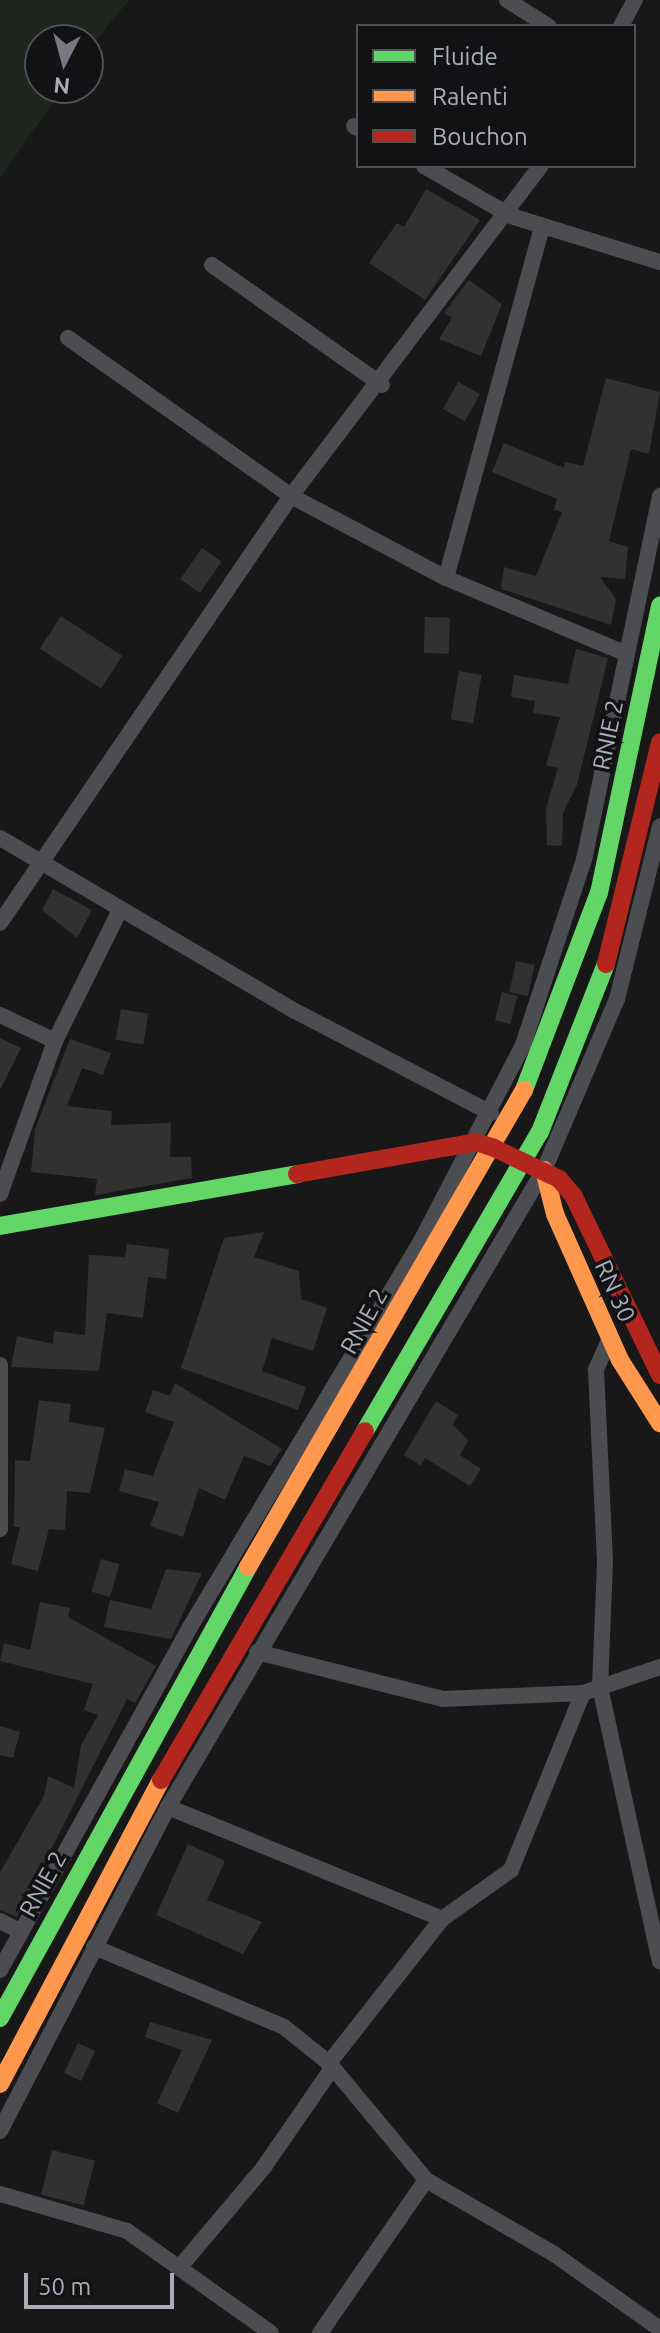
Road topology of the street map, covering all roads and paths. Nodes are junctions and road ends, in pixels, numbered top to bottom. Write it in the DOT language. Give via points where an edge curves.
graph roads {
  1 [pos="507,0"];
  2 [pos="635,0"];
  3 [pos="545,24"];
  4 [pos="622,24"];
  5 [pos="427,168"];
  6 [pos="540,168"];
  7 [pos="511,216"];
  8 [pos="542,227"];
  9 [pos="660,262"];
  10 [pos="212,265"];
  11 [pos="68,338"];
  12 [pos="382,385"];
  13 [pos="291,496"];
  14 [pos="660,496"];
  15 [pos="446,578"];
  16 [pos="660,605"];
  17 [pos="627,654"];
  18 [pos="660,742"];
  19 [pos="660,826"];
  20 [pos="0,838"];
  21 [pos="37,861"];
  22 [pos="119,912"];
  23 [pos="0,923"];
  24 [pos="0,1015"];
  25 [pos="55,1041"];
  26 [pos="491,1113"];
  27 [pos="485,1145"];
  28 [pos="525,1160"];
  29 [pos="544,1170"];
  30 [pos="0,1194"];
  31 [pos="0,1226"];
  32 [pos="610,1338"];
  33 [pos="654,1347"];
  34 [pos="0,1365"];
  35 [pos="660,1375"];
  36 [pos="660,1423"];
  37 [pos="3,1426"];
  38 [pos="0,1529"];
  39 [pos="257,1652"];
  40 [pos="660,1667"];
  41 [pos="600,1687"];
  42 [pos="583,1693"];
  43 [pos="168,1807"];
  44 [pos="442,1919"];
  45 [pos="0,1921"];
  46 [pos="20,1931"];
  47 [pos="94,1947"];
  48 [pos="660,1962"];
  49 [pos="0,1970"];
  50 [pos="0,2018"];
  51 [pos="331,2065"];
  52 [pos="0,2084"];
  53 [pos="0,2131"];
  54 [pos="426,2180"];
  55 [pos="0,2194"];
  56 [pos="179,2268"];
  57 [pos="660,2329"];
  58 [pos="271,2333"];
  59 [pos="320,2333"];
  1 -- 3 [label="street"];
  2 -- 4 [label="street"];
  5 -- 7 [label="street"];
  6 -- 7 [label="street"];
  7 -- 8 [label="street"];
  7 -- 12 [label="street"];
  8 -- 9 [label="street"];
  8 -- 15 [label="street"];
  10 -- 12 [label="street"];
  11 -- 13 [label="street"];
  12 -- 13 [label="street"];
  13 -- 15 [label="street"];
  13 -- 21 [label="street"];
  14 -- 17 [label="street"];
  15 -- 17 [label="street"];
  16 -- 27 [label="main road, RNIE 2 / RNIE 2" via="588,933 539,1064"];
  17 -- 26 [label="street" via="568,921"];
  18 -- 28 [label="main road" via="602,982"];
  19 -- 29 [label="street" via="617,999"];
  20 -- 21 [label="street"];
  21 -- 22 [label="street"];
  21 -- 23 [label="street"];
  22 -- 25 [label="street"];
  22 -- 26 [label="street"];
  24 -- 25 [label="street"];
  25 -- 30 [label="street"];
  26 -- 27 [label="street"];
  27 -- 28 [label="main road"];
  27 -- 31 [label="main road"];
  27 -- 46 [label="street"];
  27 -- 50 [label="main road, RNIE 2 / RNIE 2" via="202,1646"];
  28 -- 29 [label="main road"];
  28 -- 52 [label="main road" via="160,1782"];
  29 -- 32 [label="main road, RN 30 / RN 30" via="555,1214"];
  29 -- 33 [label="main road, RN 30" via="573,1195"];
  29 -- 39 [label="street"];
  32 -- 36 [label="main road, RN 30 / RN 30"];
  32 -- 41 [label="street" via="596,1370 605,1562"];
  33 -- 35 [label="main road, RN 30"];
  34 -- 37 [label="street"];
  37 -- 38 [label="street"];
  39 -- 42 [label="street" via="384,1690 443,1699"];
  39 -- 43 [label="street"];
  40 -- 41 [label="street"];
  41 -- 42 [label="street"];
  41 -- 48 [label="street"];
  42 -- 44 [label="street" via="511,1870"];
  43 -- 44 [label="street"];
  43 -- 47 [label="street"];
  44 -- 51 [label="street"];
  45 -- 46 [label="street"];
  46 -- 49 [label="street"];
  47 -- 51 [label="street" via="234,2001 284,2027"];
  47 -- 53 [label="street"];
  51 -- 54 [label="street"];
  51 -- 56 [label="street" via="264,2167"];
  54 -- 57 [label="street" via="554,2254"];
  54 -- 59 [label="street"];
  55 -- 56 [label="street" via="127,2231"];
  56 -- 58 [label="street"];
}
